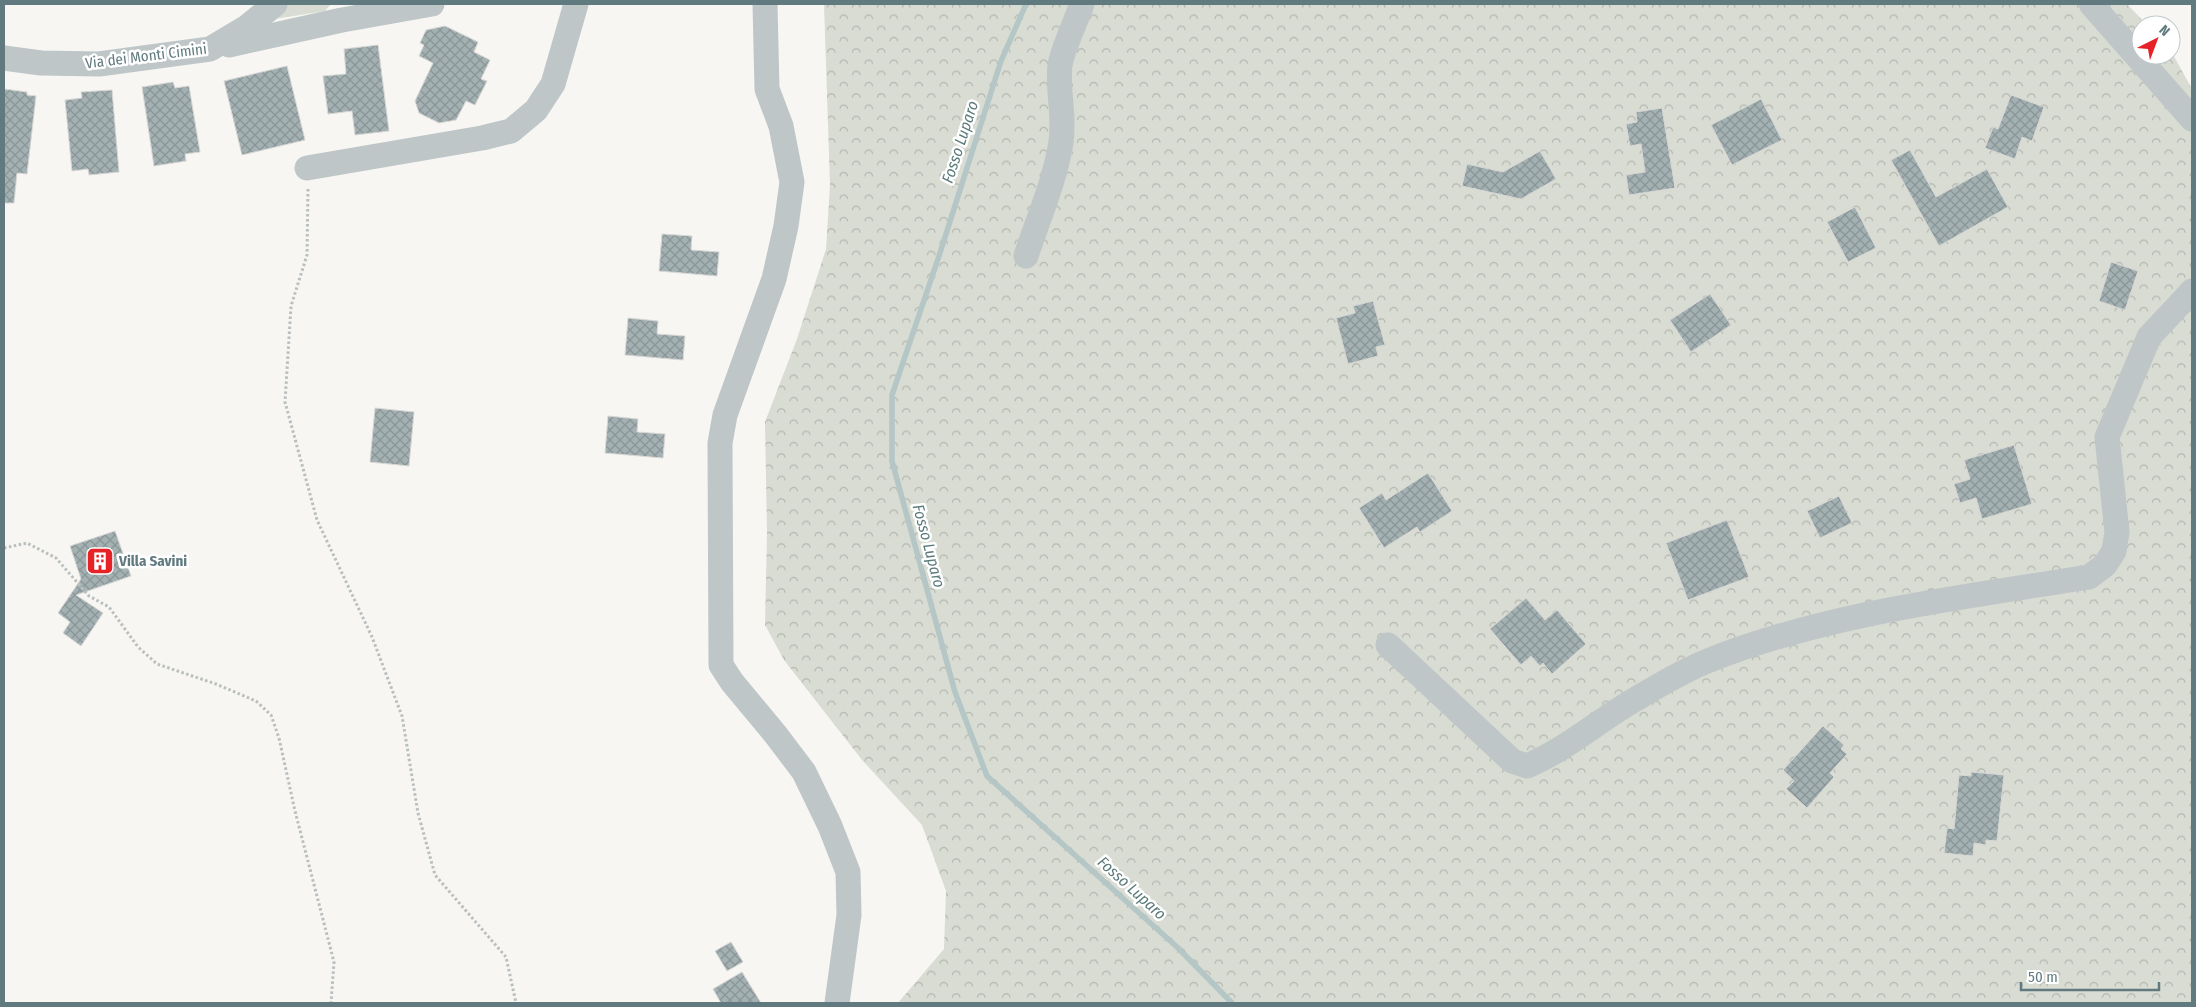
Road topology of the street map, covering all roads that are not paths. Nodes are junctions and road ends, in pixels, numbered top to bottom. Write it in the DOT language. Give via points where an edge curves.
graph roads {
  1 [pos="275,4"];
  2 [pos="432,4"];
  3 [pos="576,4"];
  4 [pos="766,4"];
  5 [pos="1082,4"];
  6 [pos="2091,4"];
  7 [pos="340,12"];
  8 [pos="210,49"];
  9 [pos="4,58"];
  10 [pos="2192,119"];
  11 [pos="307,168"];
  12 [pos="1026,256"];
  13 [pos="2192,291"];
  14 [pos="1388,645"];
  15 [pos="837,1003"];
  1 -- 8 [label="street, Via dei Monti Cimini" via="247,27"];
  2 -- 7 [label="street"];
  3 -- 11 [label="street" via="553,84 536,110 511,131"];
  4 -- 15 [label="street" via="767,89 781,126 792,182 774,279 725,415 720,443 721,665 804,772 848,872 849,915"];
  5 -- 12 [label="street" via="1060,64 1061,142"];
  6 -- 10 [label="street"];
  7 -- 8 [label="street"];
  8 -- 9 [label="street, Via dei Monti Cimini" via="99,64 41,63"];
  13 -- 14 [label="street" via="2149,337 2107,437 2117,532 2114,551 2105,565 2089,577 1889,611 1777,636 1708,661 1636,699 1552,755 1527,766 1512,761"];
}
